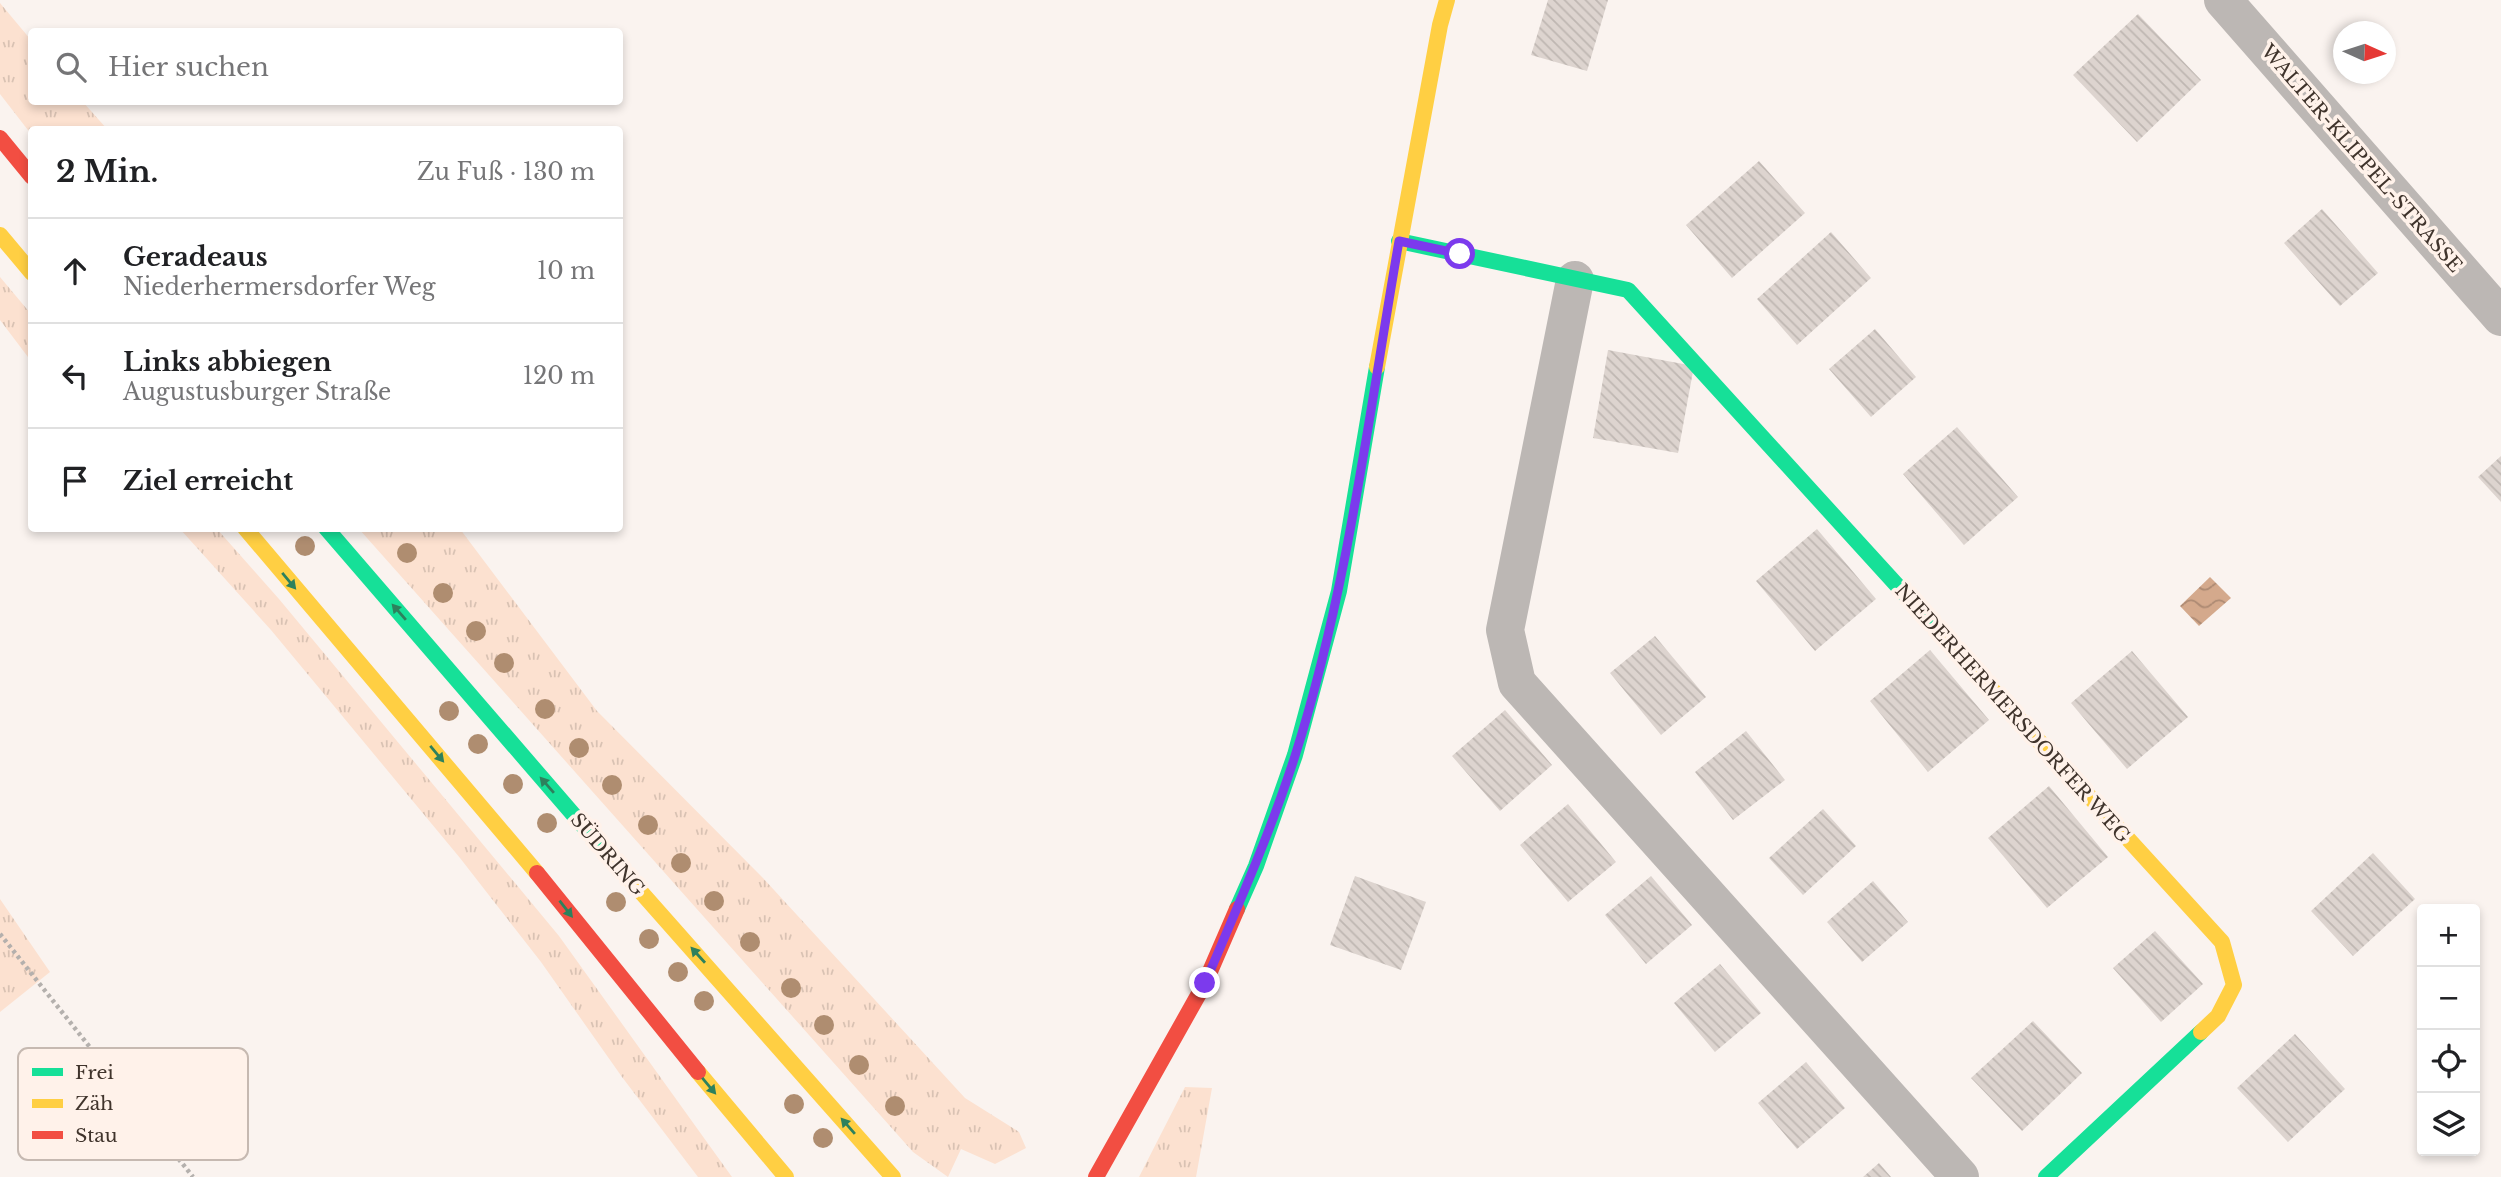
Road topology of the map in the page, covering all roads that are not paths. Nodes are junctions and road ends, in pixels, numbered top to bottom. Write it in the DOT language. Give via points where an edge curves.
graph roads {
  1 [pos="1447,0"];
  2 [pos="2223,0"];
  3 [pos="0,138"];
  4 [pos="28,172"];
  5 [pos="0,235"];
  6 [pos="1399,241"];
  7 [pos="28,268"];
  8 [pos="1575,280"];
  9 [pos="2501,317"];
  10 [pos="248,532"];
  11 [pos="329,532"];
  12 [pos="786,1177"];
  13 [pos="893,1177"];
  14 [pos="1096,1177"];
  15 [pos="1960,1177"];
  16 [pos="2046,1177"];
  1 -- 6 [label="main road"];
  2 -- 9 [label="street, WALTER-KLIPPEL-STRASSE"];
  3 -- 4 [label="main road"];
  5 -- 7 [label="main road"];
  6 -- 8 [label="main road, NIEDERHERMERSDORFER WEG"];
  6 -- 14 [label="main road" via="1339,591 1295,755 1256,866 1205,983"];
  8 -- 15 [label="street" via="1505,630 1517,683"];
  8 -- 16 [label="main road, NIEDERHERMERSDORFER WEG" via="1628,290 2222,942 2234,985 2218,1016"];
  10 -- 12 [label="main road, one-way"];
  13 -- 11 [label="main road, SÜDRING, one-way"];
}
